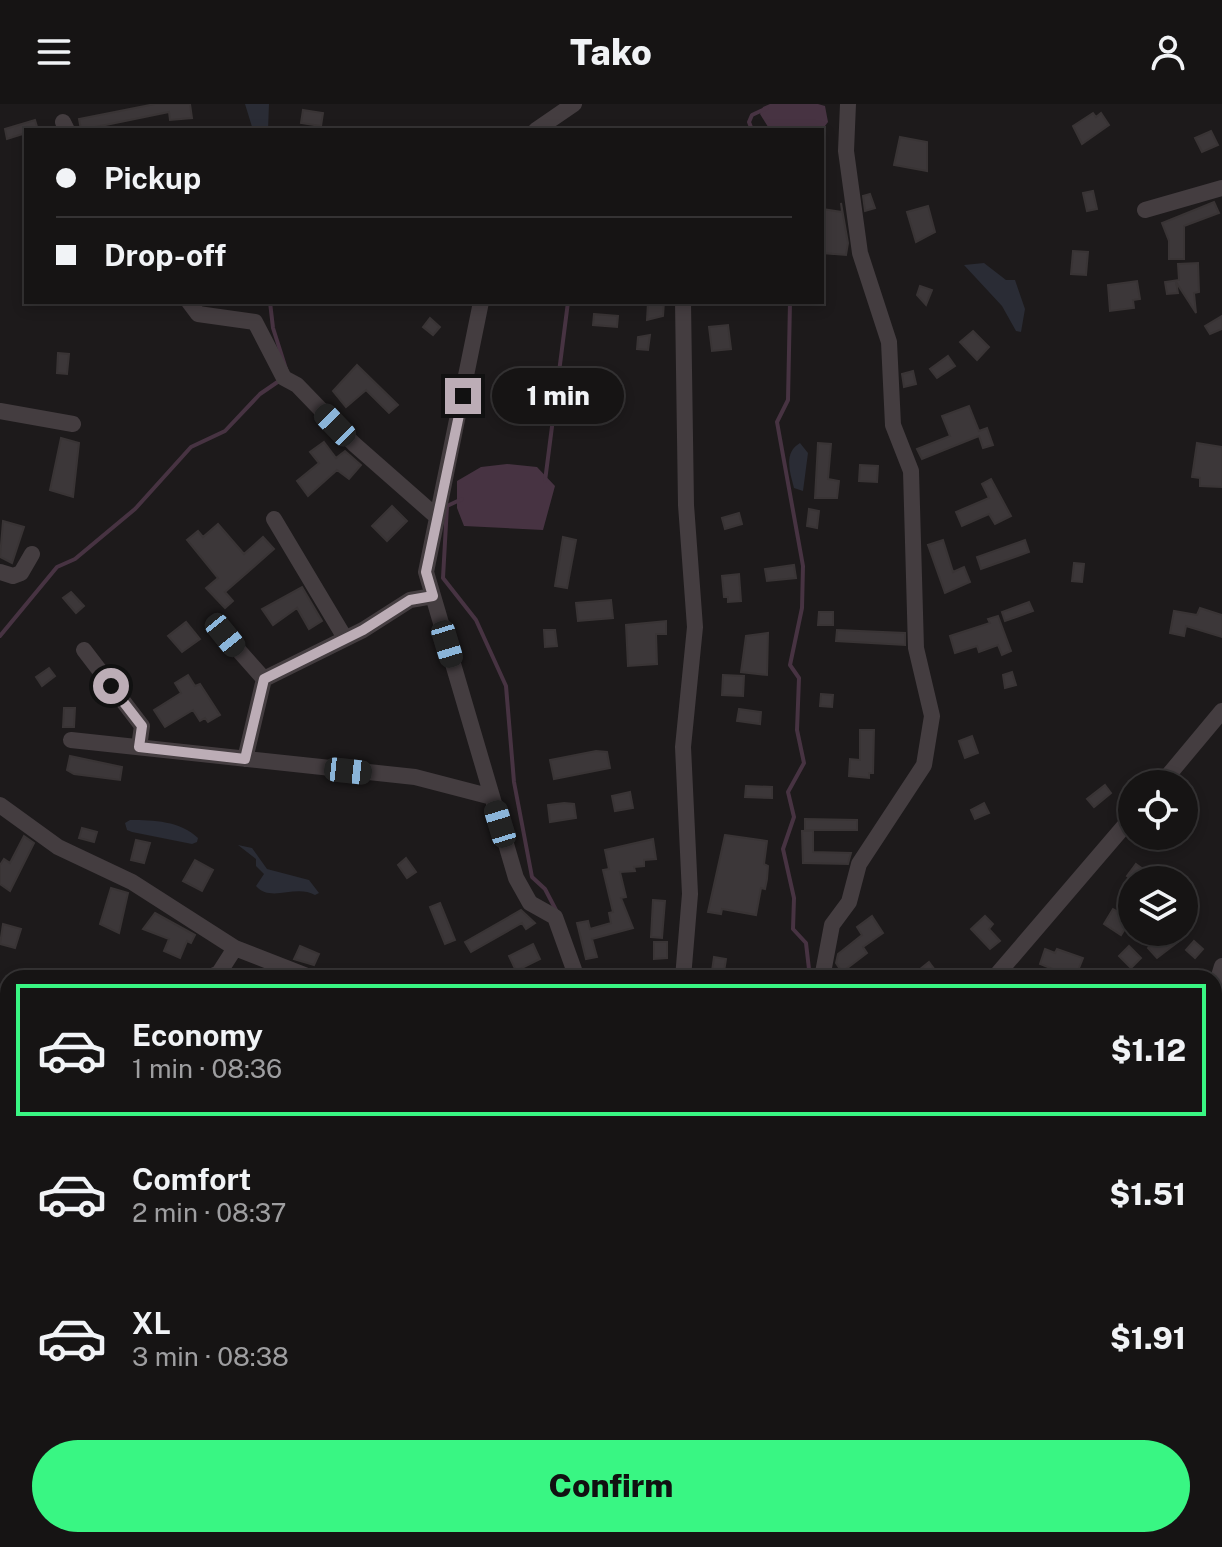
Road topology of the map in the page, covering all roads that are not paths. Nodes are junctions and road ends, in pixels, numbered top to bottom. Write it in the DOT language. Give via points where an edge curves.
graph roads {
  1 [pos="574,104"];
  2 [pos="848,104"];
  3 [pos="539,128"];
  4 [pos="1222,188"];
  5 [pos="1145,210"];
  6 [pos="190,304"];
  7 [pos="481,304"];
  8 [pos="683,304"];
  9 [pos="0,411"];
  10 [pos="73,424"];
  11 [pos="437,517"];
  12 [pos="274,519"];
  13 [pos="32,554"];
  14 [pos="0,572"];
  15 [pos="433,596"];
  16 [pos="225,635"];
  17 [pos="345,638"];
  18 [pos="84,650"];
  19 [pos="264,679"];
  20 [pos="1222,711"];
  21 [pos="71,740"];
  22 [pos="139,747"];
  23 [pos="245,759"];
  24 [pos="1173,770"];
  25 [pos="492,797"];
  26 [pos="0,805"];
  27 [pos="1118,833"];
  28 [pos="235,948"];
  29 [pos="221,970"];
  30 [pos="291,970"];
  31 [pos="574,970"];
  32 [pos="684,970"];
  33 [pos="824,970"];
  34 [pos="1001,970"];
  1 -- 3 [label="street"];
  2 -- 33 [label="street" via="846,151 860,253 889,342 893,425 911,471 916,648 932,716 924,765 859,864 849,902 832,925"];
  4 -- 5 [label="street"];
  6 -- 11 [label="street" via="198,314 255,322 284,378"];
  7 -- 11 [label="street"];
  8 -- 32 [label="street" via="686,505 695,627 683,747 690,894"];
  9 -- 10 [label="street"];
  11 -- 15 [label="street" via="426,572"];
  12 -- 17 [label="street"];
  13 -- 14 [label="street" via="21,573"];
  15 -- 17 [label="street" via="410,600"];
  15 -- 25 [label="street"];
  16 -- 19 [label="street"];
  17 -- 19 [label="street"];
  18 -- 22 [label="street" via="142,726"];
  19 -- 23 [label="street"];
  20 -- 24 [label="street"];
  21 -- 22 [label="street"];
  22 -- 23 [label="street"];
  23 -- 25 [label="street" via="415,777"];
  25 -- 31 [label="street" via="516,878 530,903 555,917"];
  26 -- 28 [label="street" via="58,847 132,882"];
  27 -- 34 [label="street"];
  28 -- 29 [label="street"];
  28 -- 30 [label="street"];
}
